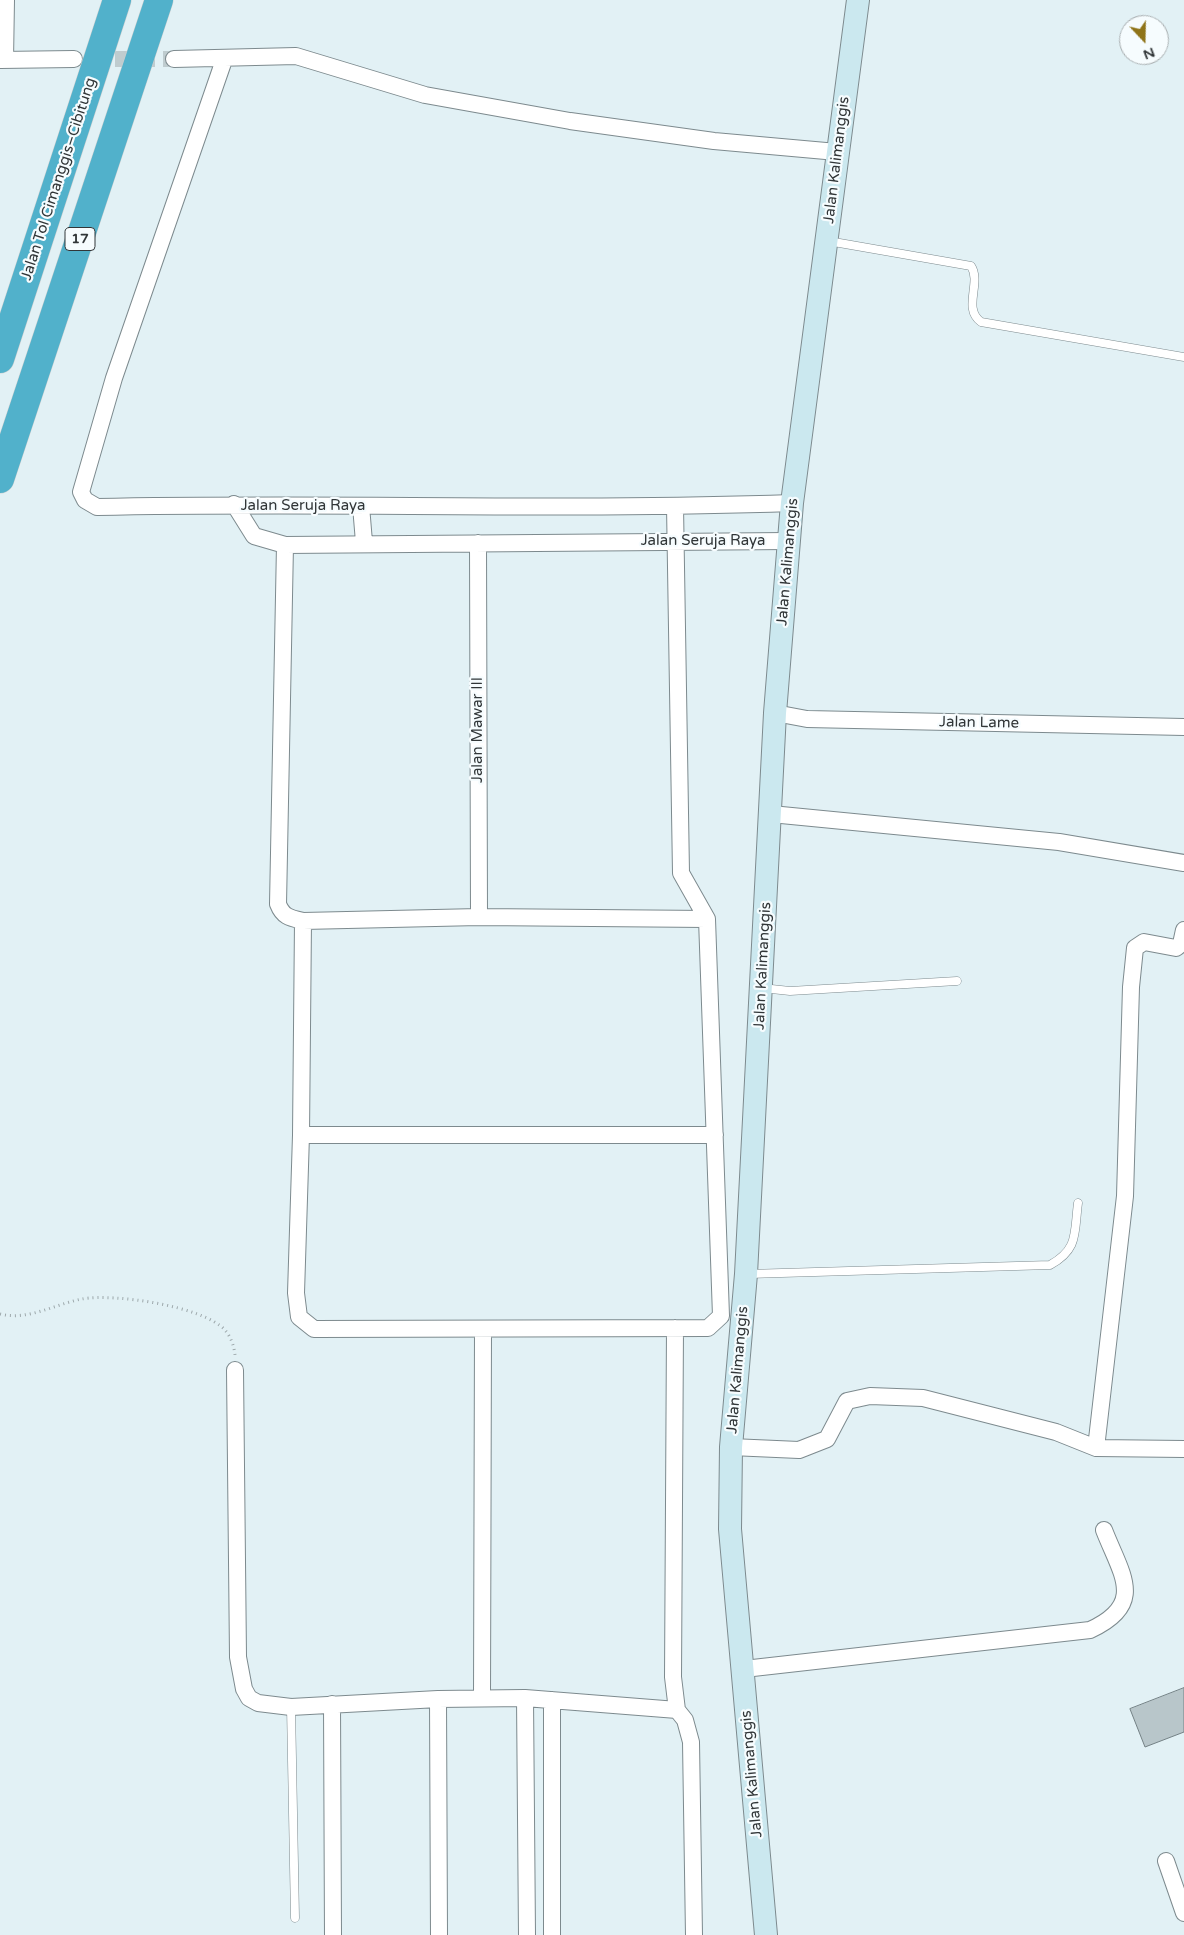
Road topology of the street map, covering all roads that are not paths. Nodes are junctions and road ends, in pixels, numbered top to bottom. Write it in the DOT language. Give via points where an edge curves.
graph roads {
  1 [pos="6,0"];
  2 [pos="117,0"];
  3 [pos="159,0"];
  4 [pos="858,0"];
  5 [pos="74,59"];
  6 [pos="3,60"];
  7 [pos="174,60"];
  8 [pos="224,60"];
  9 [pos="837,152"];
  10 [pos="827,241"];
  11 [pos="1184,357"];
  12 [pos="0,359"];
  13 [pos="0,479"];
  14 [pos="792,503"];
  15 [pos="234,504"];
  16 [pos="362,506"];
  17 [pos="675,506"];
  18 [pos="675,540"];
  19 [pos="789,541"];
  20 [pos="364,542"];
  21 [pos="478,543"];
  22 [pos="285,544"];
  23 [pos="775,713"];
  24 [pos="1184,727"];
  25 [pos="771,814"];
  26 [pos="1184,863"];
  27 [pos="479,917"];
  28 [pos="708,920"];
  29 [pos="303,921"];
  30 [pos="1184,930"];
  31 [pos="957,981"];
  32 [pos="762,988"];
  33 [pos="301,1135"];
  34 [pos="715,1135"];
  35 [pos="1078,1203"];
  36 [pos="746,1274"];
  37 [pos="675,1328"];
  38 [pos="483,1330"];
  39 [pos="235,1370"];
  40 [pos="731,1447"];
  41 [pos="1096,1448"];
  42 [pos="1184,1449"];
  43 [pos="1104,1530"];
  44 [pos="744,1669"];
  45 [pos="482,1698"];
  46 [pos="525,1698"];
  47 [pos="438,1699"];
  48 [pos="552,1700"];
  49 [pos="332,1704"];
  50 [pos="291,1707"];
  51 [pos="678,1710"];
  52 [pos="1166,1861"];
  53 [pos="1184,1914"];
  54 [pos="295,1918"];
  55 [pos="334,1935"];
  56 [pos="439,1935"];
  57 [pos="527,1935"];
  58 [pos="552,1935"];
  59 [pos="694,1935"];
  60 [pos="766,1935"];
  1 -- 6 [label="street"];
  2 -- 12 [label="highway, Jalan Tol Cimanggis–Cibitung / 17"];
  3 -- 13 [label="highway, 17"];
  4 -- 9 [label="main road, Jalan Kalimanggis"];
  5 -- 6 [label="street"];
  7 -- 8 [label="street"];
  8 -- 9 [label="street" via="296,56 426,94 570,121 714,142"];
  8 -- 15 [label="street" via="114,378 81,492 85,500 97,507"];
  9 -- 10 [label="main road, Jalan Kalimanggis"];
  10 -- 11 [label="lane" via="971,266 974,274 972,310 981,322"];
  10 -- 14 [label="main road, Jalan Kalimanggis"];
  14 -- 17 [label="street, Jalan Seruja Raya"];
  14 -- 19 [label="main road, Jalan Kalimanggis"];
  15 -- 16 [label="street, Jalan Seruja Raya"];
  15 -- 22 [label="street, Jalan Seruja Raya" via="254,536"];
  16 -- 17 [label="street, Jalan Seruja Raya"];
  16 -- 20 [label="street"];
  17 -- 18 [label="street"];
  18 -- 19 [label="street, Jalan Seruja Raya"];
  18 -- 21 [label="street, Jalan Seruja Raya"];
  18 -- 28 [label="street" via="681,873"];
  19 -- 23 [label="main road, Jalan Kalimanggis"];
  20 -- 21 [label="street, Jalan Seruja Raya"];
  20 -- 22 [label="street, Jalan Seruja Raya"];
  21 -- 27 [label="street, Jalan Mawar III"];
  22 -- 29 [label="street" via="278,904 281,913 288,918"];
  23 -- 24 [label="street, Jalan Lame" via="807,718"];
  23 -- 25 [label="main road, Jalan Kalimanggis"];
  25 -- 26 [label="street" via="1059,842"];
  25 -- 32 [label="main road, Jalan Kalimanggis"];
  27 -- 28 [label="street"];
  27 -- 29 [label="street"];
  28 -- 34 [label="street"];
  29 -- 33 [label="street"];
  30 -- 41 [label="street" via="1181,944 1176,948 1144,942 1135,948 1125,1196"];
  31 -- 32 [label="lane" via="790,991"];
  32 -- 36 [label="main road, Jalan Kalimanggis"];
  33 -- 34 [label="street"];
  33 -- 38 [label="street" via="296,1293 299,1317 314,1329"];
  34 -- 37 [label="street" via="721,1316 708,1328"];
  35 -- 36 [label="lane" via="1073,1247 1050,1265"];
  36 -- 40 [label="main road, Jalan Kalimanggis"];
  37 -- 38 [label="street"];
  37 -- 51 [label="street" via="673,1677"];
  38 -- 45 [label="street"];
  39 -- 50 [label="street" via="238,1657 241,1677 249,1698 258,1703"];
  40 -- 41 [label="street" via="799,1450 828,1439 847,1401 870,1396 924,1398 1056,1432"];
  40 -- 44 [label="main road, Jalan Kalimanggis" via="730,1529"];
  41 -- 42 [label="street"];
  43 -- 44 [label="street" via="1126,1592 1124,1605 1118,1613 1090,1630"];
  44 -- 60 [label="main road, Jalan Kalimanggis"];
  45 -- 46 [label="street"];
  45 -- 47 [label="street"];
  46 -- 48 [label="street"];
  46 -- 57 [label="street"];
  47 -- 49 [label="street"];
  47 -- 56 [label="street"];
  48 -- 51 [label="street"];
  48 -- 58 [label="street"];
  49 -- 50 [label="street"];
  49 -- 55 [label="street"];
  50 -- 54 [label="lane"];
  51 -- 59 [label="street" via="685,1720 691,1742"];
  52 -- 53 [label="street"];
}
